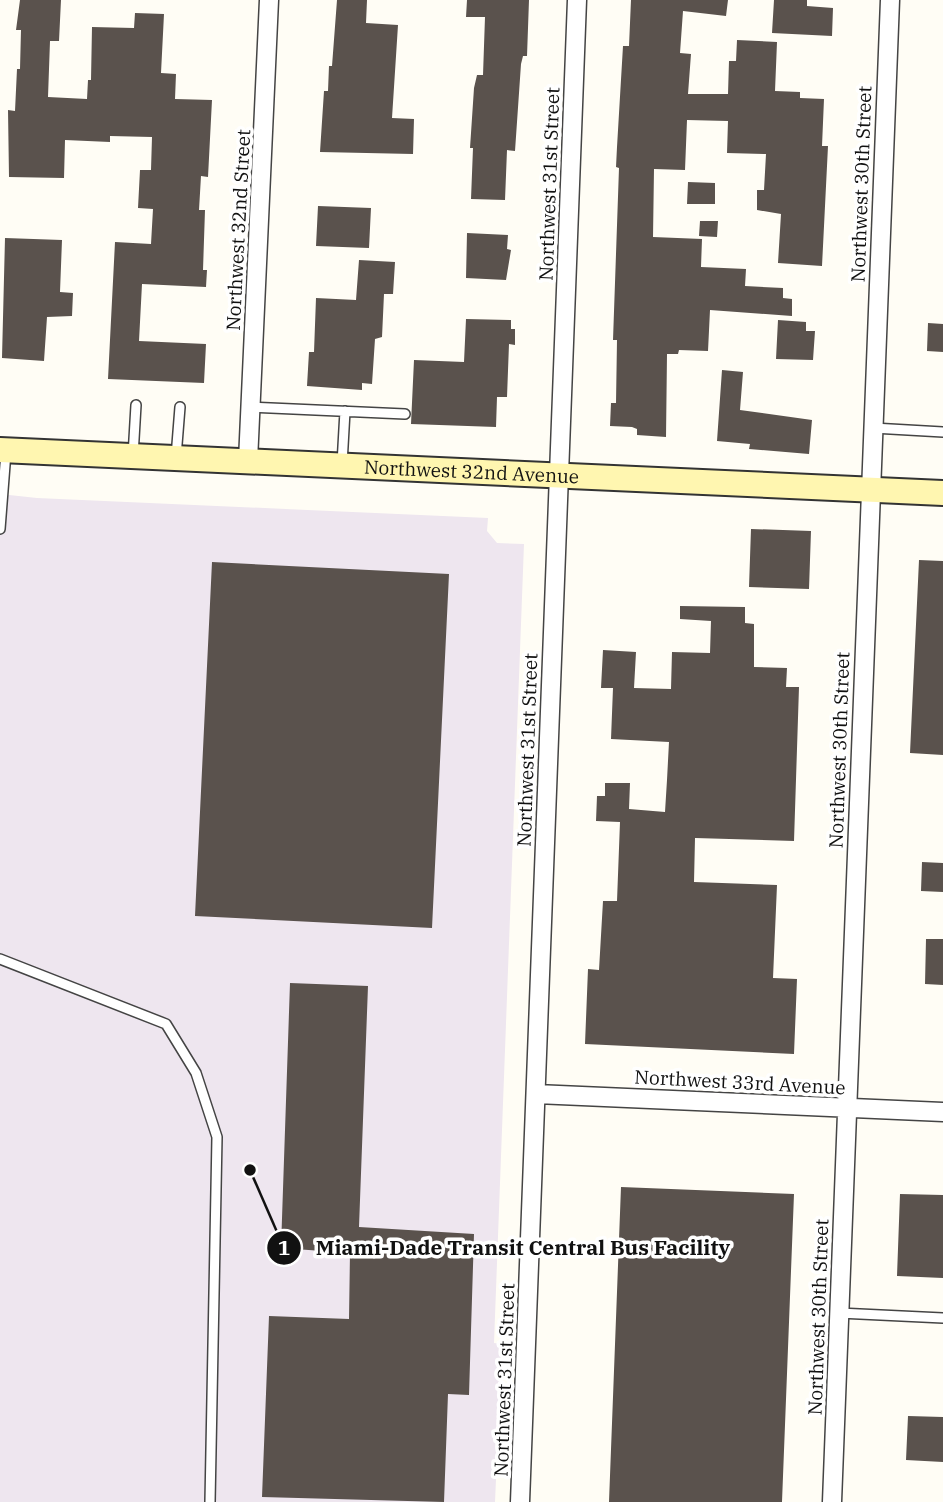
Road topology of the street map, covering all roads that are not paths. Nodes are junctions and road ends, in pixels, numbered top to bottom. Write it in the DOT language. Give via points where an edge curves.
graph roads {
  1 [pos="269,0"];
  2 [pos="577,0"];
  3 [pos="890,0"];
  4 [pos="136,405"];
  5 [pos="180,407"];
  6 [pos="251,407"];
  7 [pos="345,411"];
  8 [pos="405,414"];
  9 [pos="873,428"];
  10 [pos="943,432"];
  11 [pos="3,450"];
  12 [pos="133,456"];
  13 [pos="176,459"];
  14 [pos="248,461"];
  15 [pos="342,466"];
  16 [pos="559,475"];
  17 [pos="871,489"];
  18 [pos="943,493"];
  19 [pos="0,529"];
  20 [pos="0,959"];
  21 [pos="536,1094"];
  22 [pos="846,1108"];
  23 [pos="943,1112"];
  24 [pos="839,1313"];
  25 [pos="943,1318"];
  26 [pos="210,1502"];
  27 [pos="520,1502"];
  28 [pos="832,1502"];
  1 -- 6 [label="street, Northwest 32nd Street"];
  2 -- 16 [label="street, Northwest 31st Street"];
  3 -- 9 [label="street, Northwest 30th Street"];
  4 -- 12 [label="lane"];
  5 -- 13 [label="lane"];
  6 -- 7 [label="lane"];
  6 -- 14 [label="street, Northwest 32nd Street"];
  7 -- 8 [label="lane"];
  7 -- 15 [label="lane"];
  9 -- 10 [label="lane"];
  9 -- 17 [label="street, Northwest 30th Street"];
  11 -- 12 [label="main road, Northwest 32nd Avenue"];
  11 -- 19 [label="lane"];
  12 -- 13 [label="main road, Northwest 32nd Avenue"];
  13 -- 14 [label="main road, Northwest 32nd Avenue"];
  14 -- 15 [label="main road, Northwest 32nd Avenue"];
  15 -- 16 [label="main road, Northwest 32nd Avenue"];
  16 -- 17 [label="main road, Northwest 32nd Avenue"];
  16 -- 21 [label="street, Northwest 31st Street"];
  17 -- 18 [label="main road, Northwest 32nd Avenue"];
  17 -- 22 [label="street, Northwest 30th Street"];
  20 -- 26 [label="lane" via="166,1024 195,1073 217,1137"];
  21 -- 22 [label="street, Northwest 33rd Avenue"];
  21 -- 27 [label="street, Northwest 31st Street"];
  22 -- 23 [label="street, Northwest 33rd Avenue"];
  22 -- 24 [label="street, Northwest 30th Street"];
  24 -- 25 [label="lane"];
  24 -- 28 [label="street, Northwest 30th Street"];
}
